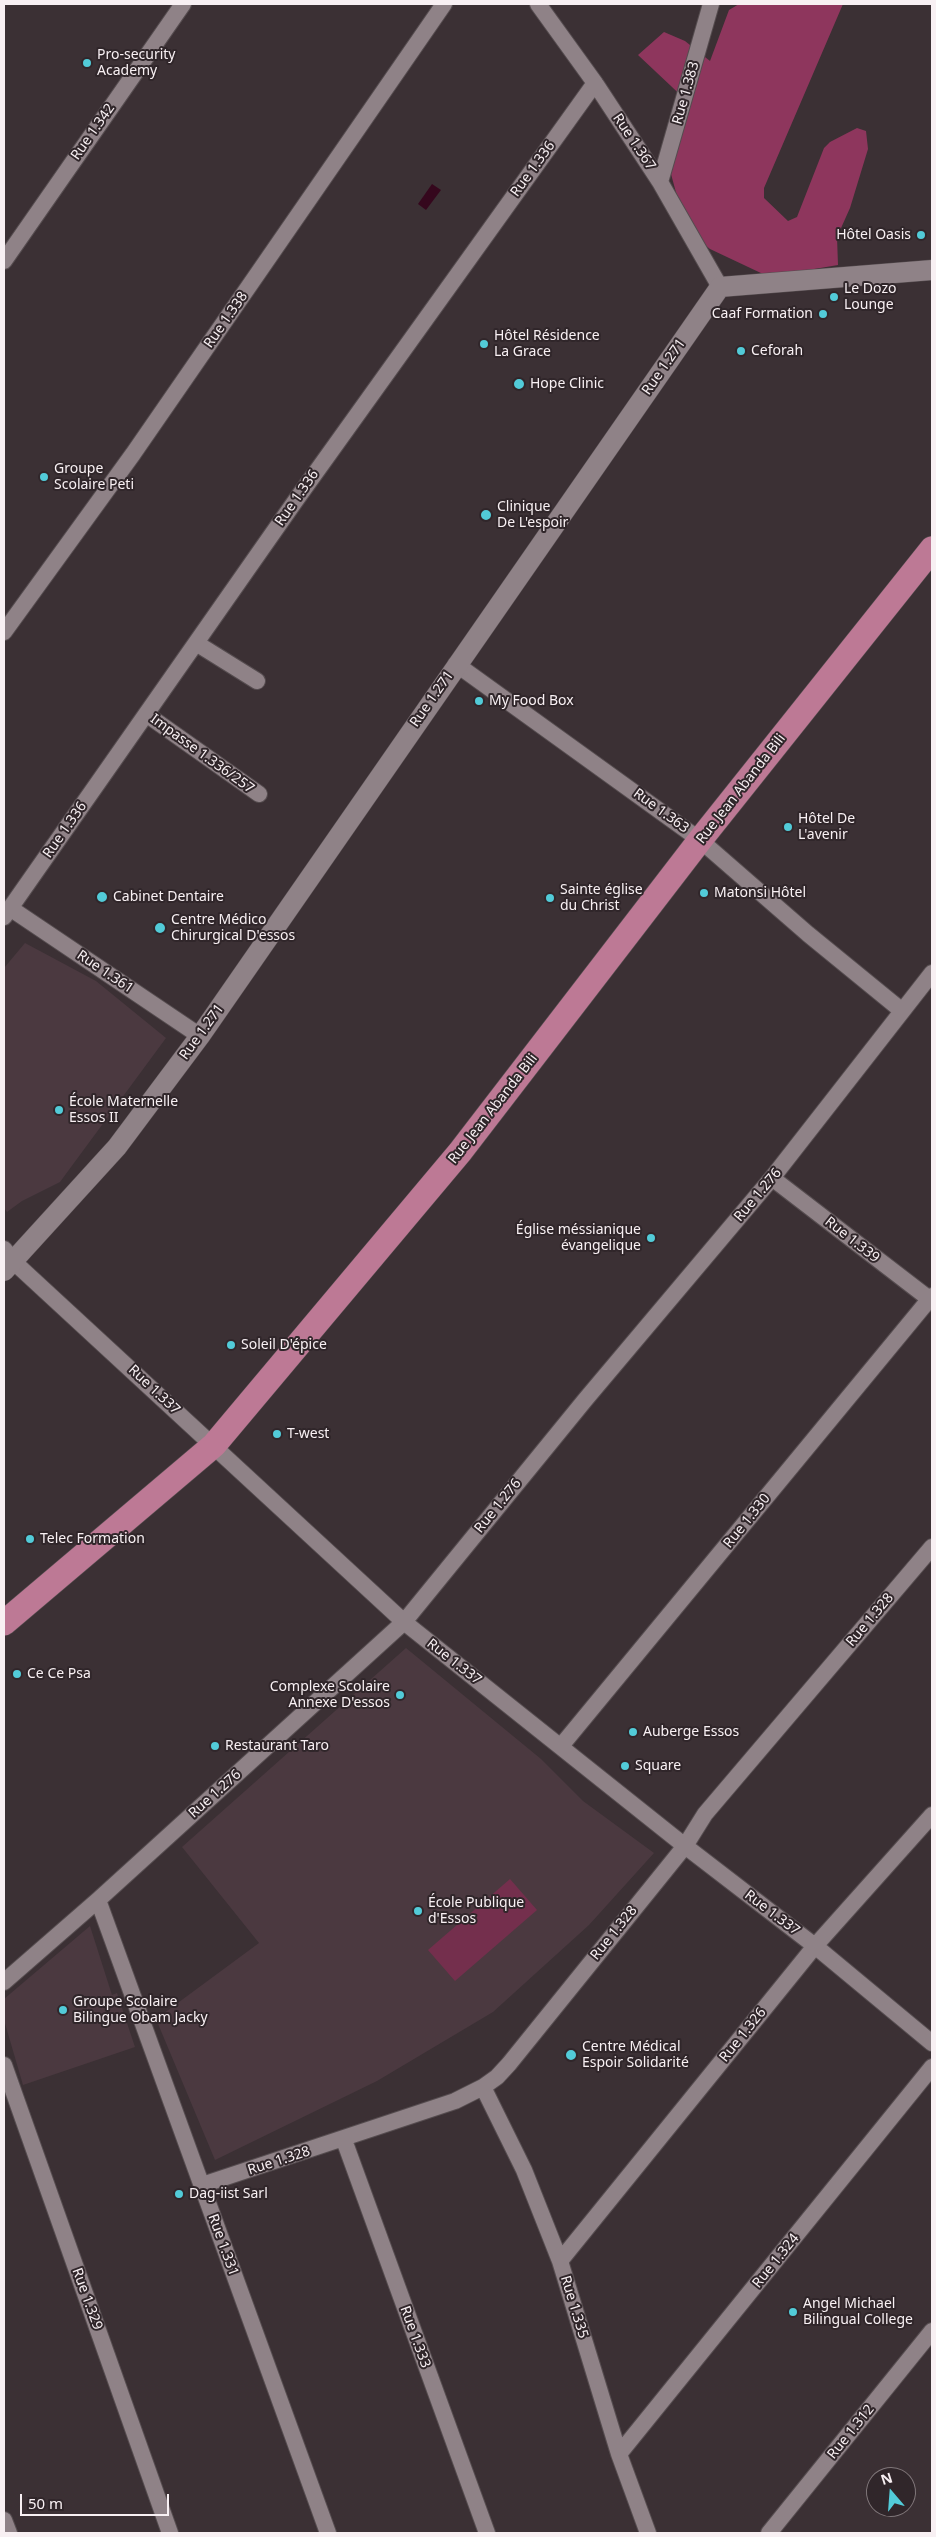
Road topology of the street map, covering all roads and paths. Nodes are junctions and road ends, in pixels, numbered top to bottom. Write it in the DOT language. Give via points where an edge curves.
graph roads {
  1 [pos="183,4"];
  2 [pos="444,4"];
  3 [pos="538,4"];
  4 [pos="711,4"];
  5 [pos="595,83"];
  6 [pos="660,182"];
  7 [pos="4,261"];
  8 [pos="932,270"];
  9 [pos="720,287"];
  10 [pos="932,549"];
  11 [pos="4,632"];
  12 [pos="196,643"];
  13 [pos="456,664"];
  14 [pos="256,681"];
  15 [pos="146,714"];
  16 [pos="259,794"];
  17 [pos="700,840"];
  18 [pos="7,912"];
  19 [pos="932,973"];
  20 [pos="902,1010"];
  21 [pos="200,1036"];
  22 [pos="772,1178"];
  23 [pos="7,1261"];
  24 [pos="931,1299"];
  25 [pos="214,1445"];
  26 [pos="932,1547"];
  27 [pos="404,1622"];
  28 [pos="4,1623"];
  29 [pos="562,1746"];
  30 [pos="932,1815"];
  31 [pos="684,1846"];
  32 [pos="98,1900"];
  33 [pos="815,1946"];
  34 [pos="4,1982"];
  35 [pos="932,2042"];
  36 [pos="4,2065"];
  37 [pos="932,2067"];
  38 [pos="483,2087"];
  39 [pos="344,2140"];
  40 [pos="202,2185"];
  41 [pos="560,2261"];
  42 [pos="932,2331"];
  43 [pos="619,2454"];
  44 [pos="4,2520"];
  45 [pos="9,2533"];
  46 [pos="170,2533"];
  47 [pos="328,2533"];
  48 [pos="487,2533"];
  49 [pos="648,2533"];
  50 [pos="769,2533"];
  1 -- 7 [label="street, Rue 1.342"];
  2 -- 11 [label="street, Rue 1.338" via="133,454"];
  3 -- 5 [label="street, Rue 1.367"];
  4 -- 6 [label="street, Rue 1.383"];
  5 -- 6 [label="street, Rue 1.367"];
  5 -- 12 [label="street, Rue 1.336"];
  6 -- 9 [label="street, Rue 1.367"];
  8 -- 9 [label="street"];
  9 -- 13 [label="street, Rue 1.271"];
  10 -- 17 [label="main road, Rue Jean Abanda Bili"];
  12 -- 14 [label="street"];
  12 -- 15 [label="street, Rue 1.336"];
  13 -- 17 [label="street, Rue 1.363"];
  13 -- 21 [label="street, Rue 1.271"];
  15 -- 16 [label="street, Impasse 1.336/257"];
  15 -- 18 [label="street, Rue 1.336"];
  17 -- 20 [label="street, Rue 1.363"];
  17 -- 25 [label="main road, Rue Jean Abanda Bili" via="460,1152"];
  18 -- 21 [label="street, Rue 1.361"];
  19 -- 20 [label="street, Rue 1.276"];
  20 -- 22 [label="street, Rue 1.276"];
  21 -- 23 [label="street, Rue 1.271" via="117,1147"];
  22 -- 24 [label="street, Rue 1.339"];
  22 -- 27 [label="street, Rue 1.276"];
  23 -- 25 [label="street, Rue 1.337"];
  24 -- 29 [label="street, Rue 1.330"];
  25 -- 27 [label="street, Rue 1.337"];
  25 -- 28 [label="main road, Rue Jean Abanda Bili"];
  26 -- 31 [label="street, Rue 1.328" via="705,1814"];
  27 -- 29 [label="street, Rue 1.337"];
  27 -- 32 [label="street, Rue 1.276"];
  29 -- 31 [label="street, Rue 1.337"];
  30 -- 33 [label="street, Rue 1.326"];
  31 -- 33 [label="street, Rue 1.337"];
  31 -- 38 [label="street, Rue 1.328" via="509,2064"];
  32 -- 34 [label="street, Rue 1.276"];
  32 -- 40 [label="street, Rue 1.331"];
  33 -- 35 [label="street, Rue 1.337"];
  33 -- 41 [label="street, Rue 1.326"];
  36 -- 46 [label="street, Rue 1.329"];
  37 -- 43 [label="street, Rue 1.324"];
  38 -- 39 [label="street, Rue 1.328" via="455,2101"];
  38 -- 41 [label="street, Rue 1.335" via="524,2170"];
  39 -- 40 [label="street, Rue 1.328"];
  39 -- 48 [label="street, Rue 1.333"];
  40 -- 47 [label="street, Rue 1.331"];
  41 -- 43 [label="street, Rue 1.335"];
  42 -- 50 [label="street, Rue 1.312"];
  43 -- 49 [label="street, Rue 1.335"];
  44 -- 45 [label="street"];
}
